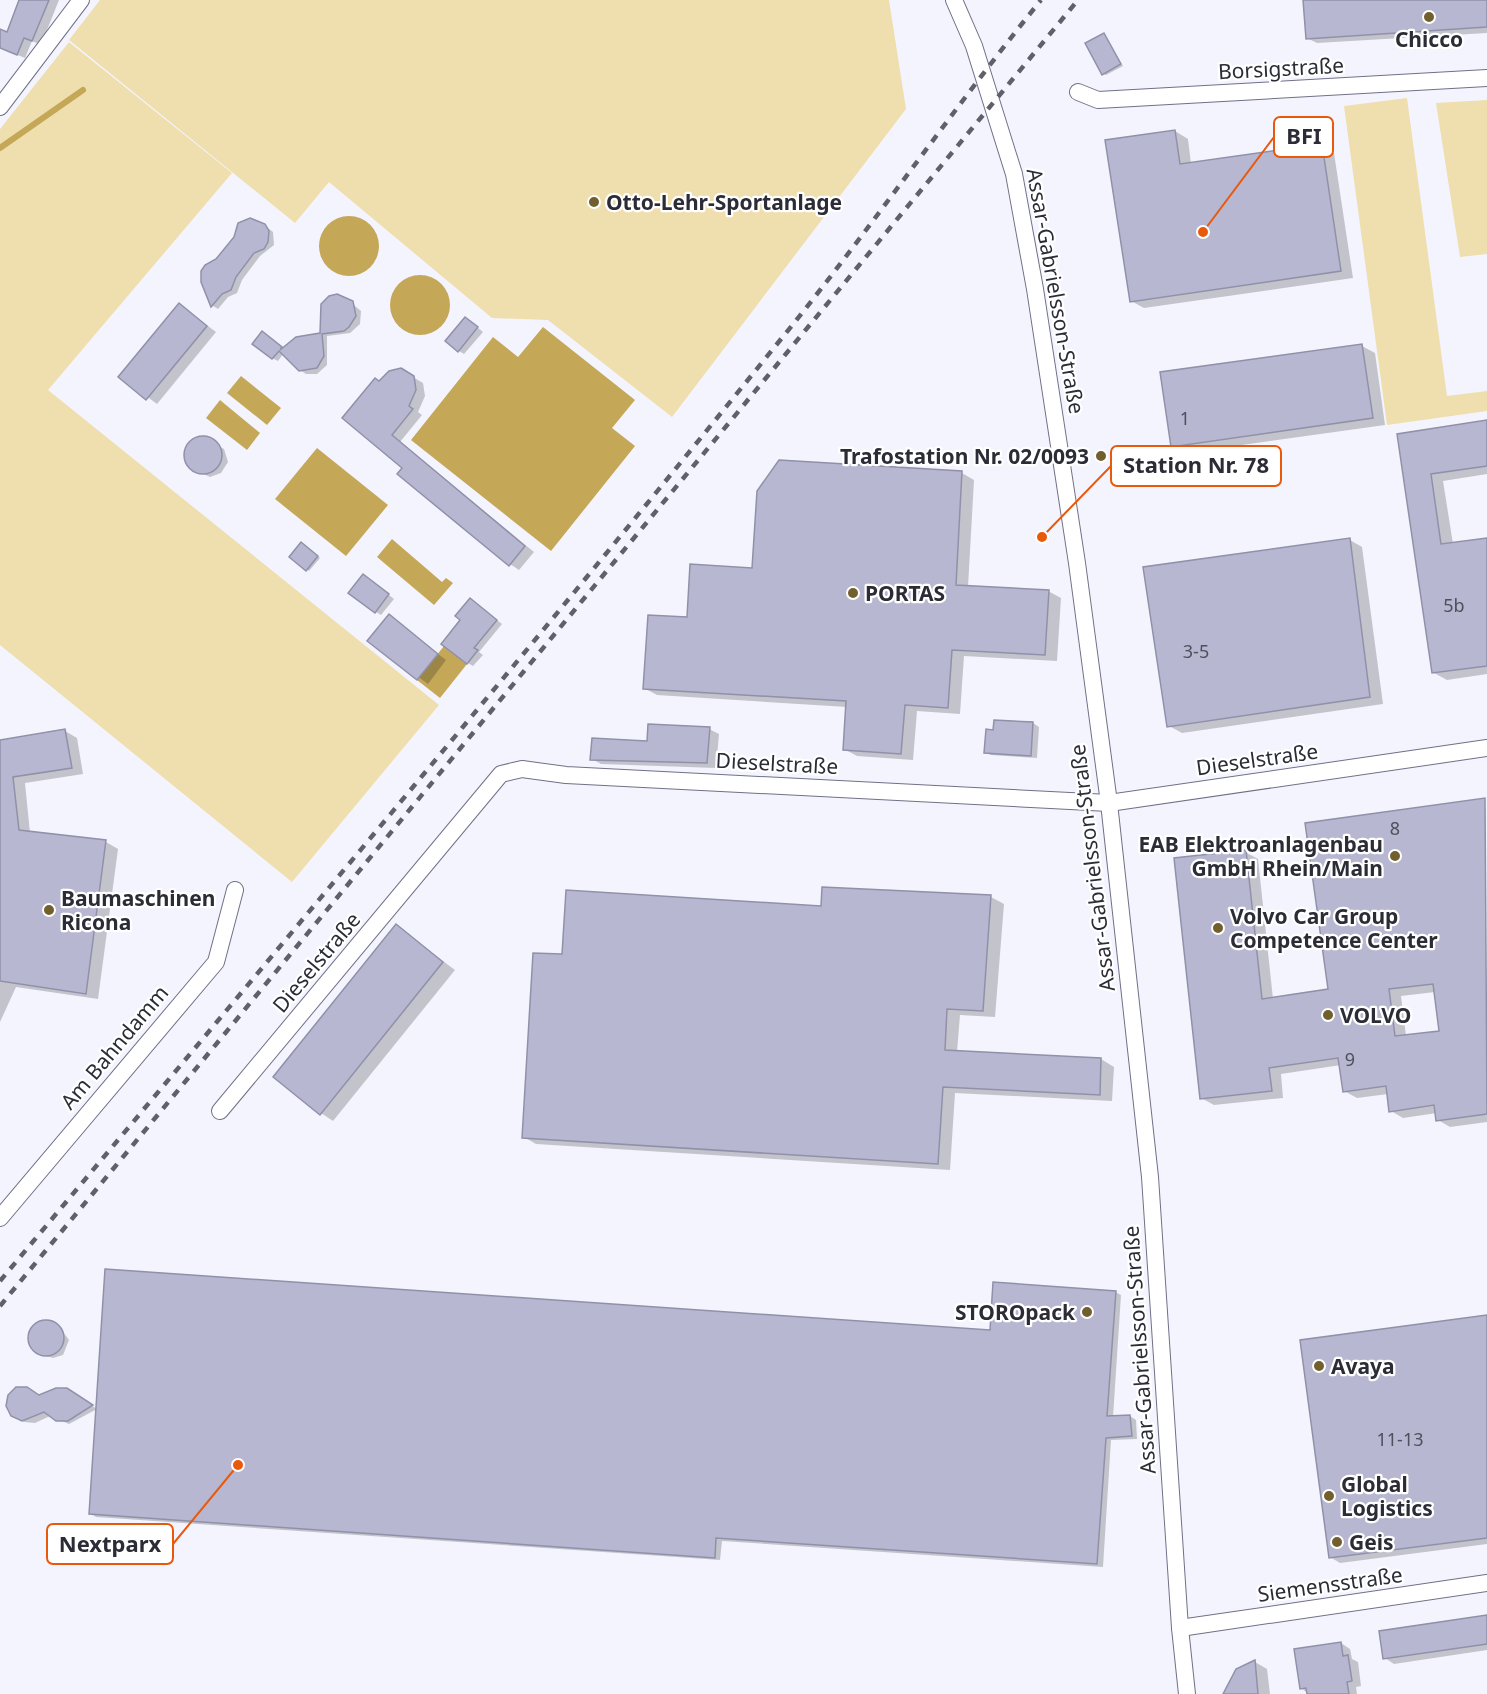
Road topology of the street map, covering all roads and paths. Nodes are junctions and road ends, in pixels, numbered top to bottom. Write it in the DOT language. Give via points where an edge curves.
graph roads {
  1 [pos="81,0"];
  2 [pos="954,0"];
  3 [pos="1487,78"];
  4 [pos="1078,92"];
  5 [pos="0,107"];
  6 [pos="1487,748"];
  7 [pos="1108,802"];
  8 [pos="235,890"];
  9 [pos="220,1111"];
  10 [pos="0,1218"];
  11 [pos="1487,1583"];
  12 [pos="1180,1628"];
  13 [pos="1187,1694"];
  1 -- 5 [label="street"];
  2 -- 7 [label="street, Assar-Gabrielsson-Straße" via="974,46 1014,174 1068,495"];
  3 -- 4 [label="street, Borsigstraße" via="1098,100"];
  6 -- 7 [label="street, Dieselstraße"];
  7 -- 9 [label="street, Dieselstraße" via="566,775 522,769 501,774"];
  7 -- 12 [label="street, Assar-Gabrielsson-Straße" via="1150,1177"];
  8 -- 10 [label="street, Am Bahndamm" via="216,962"];
  11 -- 12 [label="street, Siemensstraße"];
  12 -- 13 [label="street, Assar-Gabrielsson-Straße"];
}
